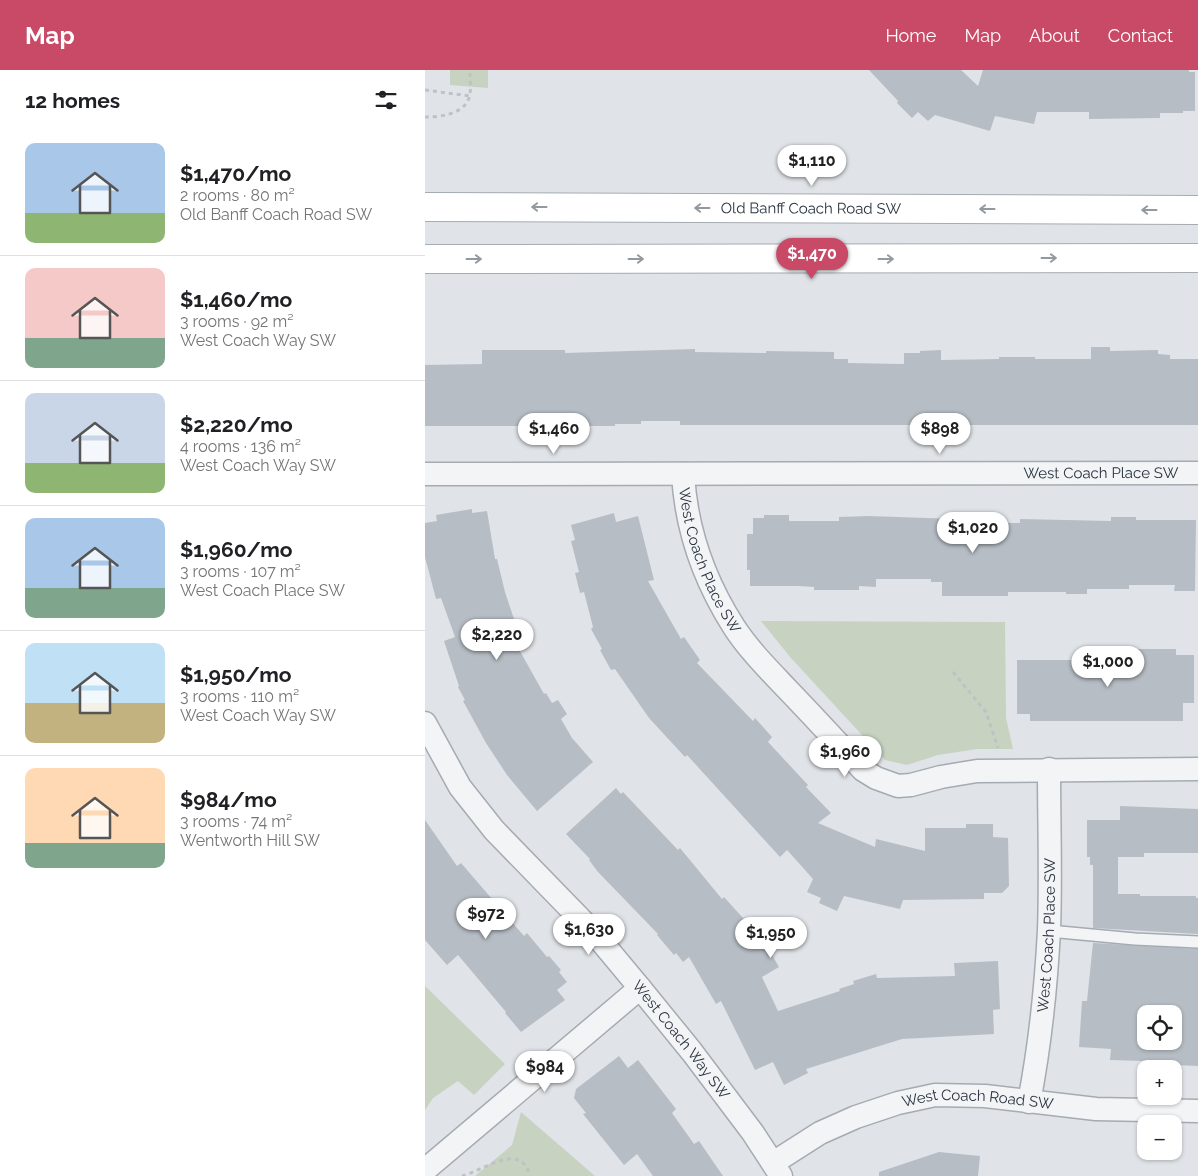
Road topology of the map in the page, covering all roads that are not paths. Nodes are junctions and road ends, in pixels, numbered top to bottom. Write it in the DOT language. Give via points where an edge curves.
graph roads {
  1 [pos="425,207"];
  2 [pos="1198,210"];
  3 [pos="1198,258"];
  4 [pos="425,259"];
  5 [pos="1198,473"];
  6 [pos="425,474"];
  7 [pos="683,474"];
  8 [pos="425,723"];
  9 [pos="1049,769"];
  10 [pos="1198,769"];
  11 [pos="1049,931"];
  12 [pos="1198,942"];
  13 [pos="640,988"];
  14 [pos="1029,1102"];
  15 [pos="1198,1111"];
  16 [pos="425,1170"];
  17 [pos="777,1170"];
  2 -- 1 [label="main road, Old Banff Coach Road SW, one-way"];
  4 -- 3 [label="main road, one-way"];
  5 -- 7 [label="street, West Coach Place SW"];
  6 -- 7 [label="street"];
  7 -- 9 [label="street, West Coach Place SW" via="687,514 701,563 735,628 755,655 863,770 898,786 977,771"];
  8 -- 13 [label="street, West Coach Way SW" via="460,787 494,830 595,934"];
  9 -- 10 [label="street, West Coach Place SW"];
  9 -- 11 [label="street, West Coach Place SW"];
  11 -- 12 [label="lane"];
  11 -- 14 [label="street, West Coach Place SW" via="1043,1008"];
  13 -- 16 [label="street"];
  13 -- 17 [label="street, West Coach Way SW" via="753,1132"];
  14 -- 15 [label="street, West Coach Road SW" via="1096,1109"];
  14 -- 17 [label="street, West Coach Road SW" via="985,1096 935,1096 898,1103 820,1133"];
}
